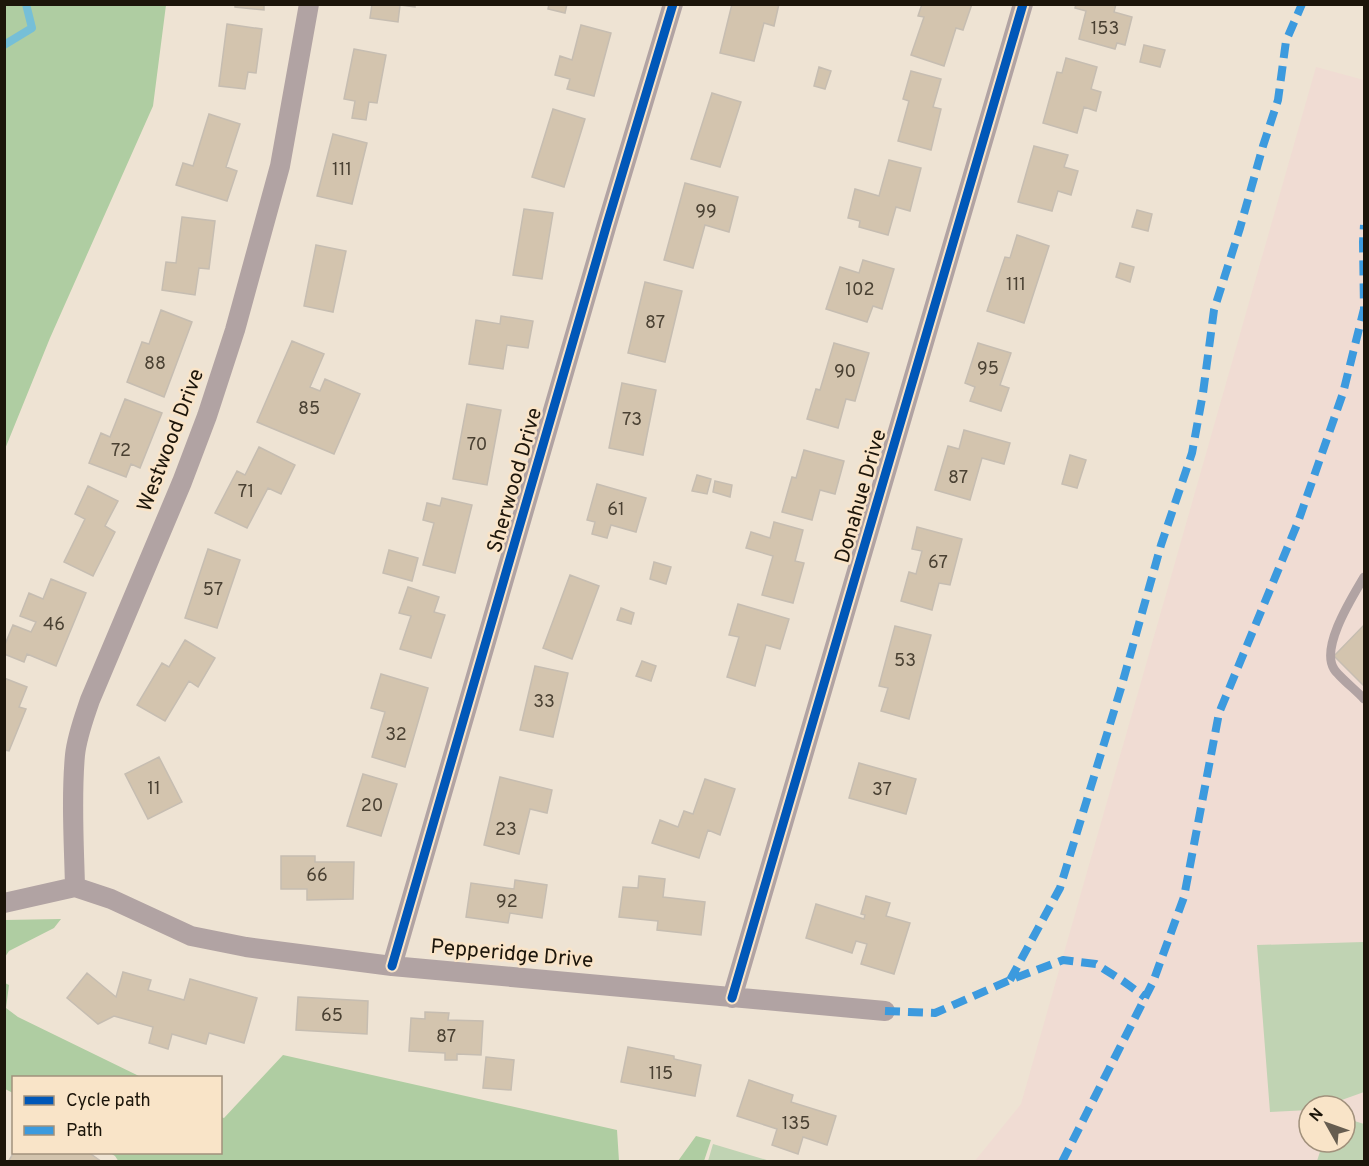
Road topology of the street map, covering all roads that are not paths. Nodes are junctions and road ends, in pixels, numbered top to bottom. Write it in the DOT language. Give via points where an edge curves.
graph roads {
  1 [pos="309,4"];
  2 [pos="673,4"];
  3 [pos="1023,4"];
  4 [pos="1365,577"];
  5 [pos="1365,699"];
  6 [pos="75,887"];
  7 [pos="4,903"];
  8 [pos="392,966"];
  9 [pos="732,998"];
  10 [pos="885,1011"];
  1 -- 6 [label="street, Westwood Drive" via="280,166 235,330 182,482 80,729 74,777"];
  2 -- 8 [label="street, Sherwood Drive"];
  3 -- 9 [label="street, Donahue Drive"];
  4 -- 5 [label="lane" via="1346,607 1330,650 1333,668"];
  6 -- 7 [label="street"];
  6 -- 8 [label="street, Pepperidge Drive" via="191,936"];
  8 -- 9 [label="street, Pepperidge Drive"];
  9 -- 10 [label="street, Pepperidge Drive"];
}
